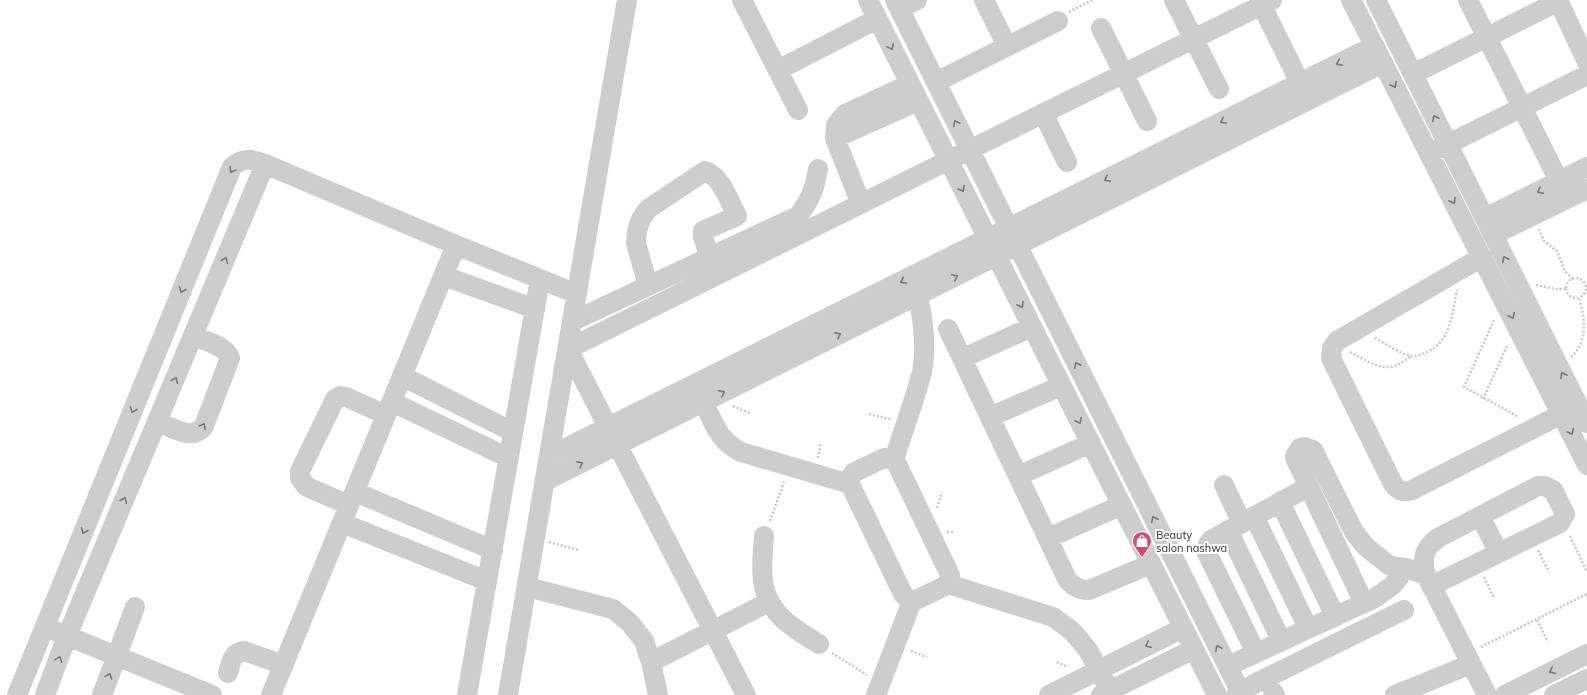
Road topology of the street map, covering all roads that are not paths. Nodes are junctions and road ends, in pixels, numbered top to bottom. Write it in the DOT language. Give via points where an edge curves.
graph roads {
  1 [pos="627,0"];
  2 [pos="742,0"];
  3 [pos="868,0"];
  4 [pos="984,0"];
  5 [pos="1174,0"];
  6 [pos="1351,0"];
  7 [pos="1376,0"];
  8 [pos="1468,0"];
  9 [pos="908,1"];
  10 [pos="1558,1"];
  11 [pos="1264,2"];
  12 [pos="877,19"];
  13 [pos="1058,21"];
  14 [pos="1101,28"];
  15 [pos="1487,38"];
  16 [pos="1194,39"];
  17 [pos="1007,46"];
  18 [pos="1374,46"];
  19 [pos="1587,62"];
  20 [pos="1383,63"];
  21 [pos="778,70"];
  22 [pos="1422,70"];
  23 [pos="1124,73"];
  24 [pos="1587,75"];
  25 [pos="936,82"];
  26 [pos="1300,83"];
  27 [pos="1219,89"];
  28 [pos="914,92"];
  29 [pos="1522,108"];
  30 [pos="798,110"];
  31 [pos="1043,113"];
  32 [pos="1147,121"];
  33 [pos="1448,144"];
  34 [pos="970,150"];
  35 [pos="1429,154"];
  36 [pos="948,160"];
  37 [pos="1067,162"];
  38 [pos="265,164"];
  39 [pos="1587,167"];
  40 [pos="818,169"];
  41 [pos="1558,181"];
  42 [pos="1587,189"];
  43 [pos="861,204"];
  44 [pos="1489,227"];
  45 [pos="1013,237"];
  46 [pos="988,239"];
  47 [pos="456,245"];
  48 [pos="996,256"];
  49 [pos="710,257"];
  50 [pos="1482,257"];
  51 [pos="444,276"];
  52 [pos="540,279"];
  53 [pos="648,286"];
  54 [pos="577,294"];
  55 [pos="918,295"];
  56 [pos="535,309"];
  57 [pos="572,321"];
  58 [pos="1032,327"];
  59 [pos="948,329"];
  60 [pos="193,336"];
  61 [pos="780,342"];
  62 [pos="568,349"];
  63 [pos="963,358"];
  64 [pos="790,360"];
  65 [pos="402,376"];
  66 [pos="1061,386"];
  67 [pos="704,403"];
  68 [pos="460,405"];
  69 [pos="389,409"];
  70 [pos="1566,409"];
  71 [pos="990,417"];
  72 [pos="157,422"];
  73 [pos="1587,423"];
  74 [pos="608,428"];
  75 [pos="451,430"];
  76 [pos="514,432"];
  77 [pos="1090,443"];
  78 [pos="618,446"];
  79 [pos="550,456"];
  80 [pos="509,458"];
  81 [pos="894,460"];
  82 [pos="1126,463"];
  83 [pos="1587,465"];
  84 [pos="1106,475"];
  85 [pos="1018,476"];
  86 [pos="545,481"];
  87 [pos="850,484"];
  88 [pos="1224,485"];
  89 [pos="1308,486"];
  90 [pos="1280,502"];
  91 [pos="1122,505"];
  92 [pos="349,507"];
  93 [pos="1480,516"];
  94 [pos="1241,523"];
  95 [pos="764,536"];
  96 [pos="1048,538"];
  97 [pos="493,550"];
  98 [pos="1499,553"];
  99 [pos="1151,564"];
  100 [pos="1406,568"];
  101 [pos="487,581"];
  102 [pos="1428,581"];
  103 [pos="948,584"];
  104 [pos="527,587"];
  105 [pos="912,601"];
  106 [pos="770,602"];
  107 [pos="1364,603"];
  108 [pos="135,607"];
  109 [pos="1404,610"];
  110 [pos="1335,616"];
  111 [pos="44,627"];
  112 [pos="1183,628"];
  113 [pos="1308,628"];
  114 [pos="713,631"];
  115 [pos="68,636"];
  116 [pos="1281,640"];
  117 [pos="819,644"];
  118 [pos="1194,649"];
  119 [pos="1256,653"];
  120 [pos="1587,654"];
  121 [pos="116,656"];
  122 [pos="1469,659"];
  123 [pos="651,662"];
  124 [pos="284,665"];
  125 [pos="1228,666"];
  126 [pos="1099,670"];
  127 [pos="228,673"];
  128 [pos="1587,679"];
  129 [pos="879,689"];
  130 [pos="1108,694"];
  131 [pos="1239,694"];
  132 [pos="17,695"];
  133 [pos="45,695"];
  134 [pos="102,695"];
  135 [pos="212,695"];
  136 [pos="271,695"];
  137 [pos="467,695"];
  138 [pos="508,695"];
  139 [pos="658,695"];
  140 [pos="746,695"];
  141 [pos="1049,695"];
  142 [pos="1217,695"];
  143 [pos="1395,695"];
  144 [pos="1487,695"];
  145 [pos="1505,695"];
  146 [pos="1554,695"];
  1 -- 54 [label="street"];
  2 -- 21 [label="street"];
  3 -- 12 [label="street"];
  4 -- 17 [label="street"];
  5 -- 16 [label="street"];
  6 -- 18 [label="street"];
  33 -- 7 [label="street, one-way"];
  8 -- 15 [label="street"];
  9 -- 25 [label="street"];
  10 -- 15 [label="street"];
  10 -- 19 [label="street"];
  11 -- 16 [label="street"];
  11 -- 26 [label="street"];
  12 -- 21 [label="street"];
  12 -- 28 [label="street, one-way"];
  13 -- 17 [label="street"];
  14 -- 23 [label="street"];
  15 -- 22 [label="street"];
  15 -- 29 [label="street"];
  16 -- 23 [label="street"];
  16 -- 27 [label="street"];
  17 -- 25 [label="street"];
  18 -- 20 [label="street"];
  18 -- 26 [label="street, one-way"];
  20 -- 35 [label="street, one-way"];
  20 -- 45 [label="street"];
  21 -- 30 [label="street"];
  23 -- 31 [label="street"];
  23 -- 32 [label="street"];
  24 -- 29 [label="street"];
  34 -- 25 [label="street, one-way"];
  26 -- 45 [label="street, one-way"];
  28 -- 36 [label="street"];
  28 -- 43 [label="street" via="845,114 836,125 835,138"];
  29 -- 33 [label="street"];
  29 -- 41 [label="street"];
  31 -- 34 [label="street"];
  31 -- 37 [label="street"];
  33 -- 35 [label="street"];
  33 -- 44 [label="street"];
  34 -- 36 [label="street"];
  34 -- 45 [label="street"];
  35 -- 50 [label="street, one-way"];
  36 -- 43 [label="street"];
  36 -- 46 [label="street, one-way"];
  38 -- 47 [label="street"];
  60 -- 38 [label="street, one-way"];
  38 -- 111 [label="street, one-way" via="248,159 239,161 232,167"];
  39 -- 41 [label="street"];
  40 -- 49 [label="street" via="813,192 798,216"];
  41 -- 44 [label="street, one-way"];
  42 -- 44 [label="street" via="1533,215"];
  43 -- 62 [label="street"];
  70 -- 44 [label="street, one-way" via="1557,363"];
  45 -- 46 [label="street"];
  45 -- 48 [label="street"];
  82 -- 45 [label="street, one-way"];
  46 -- 48 [label="street"];
  46 -- 61 [label="street, one-way"];
  47 -- 51 [label="street"];
  47 -- 52 [label="street"];
  55 -- 48 [label="street, one-way"];
  48 -- 58 [label="street, one-way"];
  49 -- 53 [label="street"];
  49 -- 53 [label="street" via="703,237 704,231 737,216 718,180 705,171 648,209 641,219 636,243"];
  50 -- 70 [label="street, one-way" via="1517,326"];
  50 -- 70 [label="street" via="1334,344 1331,358 1392,482 1403,491 1412,490 1537,427"];
  51 -- 56 [label="street"];
  51 -- 65 [label="street"];
  52 -- 54 [label="street"];
  52 -- 56 [label="street"];
  53 -- 57 [label="street"];
  54 -- 57 [label="street"];
  64 -- 55 [label="street, one-way"];
  55 -- 81 [label="street" via="923,320 922,371"];
  56 -- 76 [label="street"];
  57 -- 62 [label="street"];
  58 -- 63 [label="street"];
  58 -- 66 [label="street"];
  59 -- 63 [label="street"];
  72 -- 60 [label="street, one-way"];
  72 -- 60 [label="street, one-way" via="190,434 196,434 204,426 230,358 223,348"];
  61 -- 64 [label="street"];
  61 -- 74 [label="street"];
  62 -- 74 [label="street"];
  62 -- 79 [label="street"];
  63 -- 71 [label="street"];
  67 -- 64 [label="street, one-way"];
  65 -- 68 [label="street"];
  65 -- 69 [label="street"];
  66 -- 71 [label="street"];
  66 -- 77 [label="street, one-way"];
  67 -- 78 [label="street"];
  67 -- 87 [label="street" via="722,439 731,447"];
  68 -- 75 [label="street"];
  68 -- 76 [label="street"];
  69 -- 75 [label="street"];
  69 -- 92 [label="street"];
  69 -- 92 [label="street" via="346,396 335,399 300,471 300,478 306,487"];
  70 -- 73 [label="street"];
  70 -- 83 [label="street, one-way"];
  71 -- 85 [label="street"];
  115 -- 72 [label="street, one-way"];
  74 -- 78 [label="street"];
  74 -- 79 [label="street"];
  75 -- 80 [label="street"];
  76 -- 80 [label="street"];
  77 -- 84 [label="street"];
  77 -- 85 [label="street"];
  86 -- 78 [label="street, one-way"];
  78 -- 114 [label="street"];
  79 -- 86 [label="street"];
  80 -- 97 [label="street"];
  81 -- 87 [label="street" via="884,458 854,473 850,477"];
  81 -- 103 [label="street" via="949,572"];
  82 -- 84 [label="street"];
  125 -- 82 [label="street, one-way"];
  84 -- 91 [label="street"];
  85 -- 96 [label="street"];
  86 -- 104 [label="street"];
  87 -- 105 [label="street" via="903,594"];
  88 -- 94 [label="street"];
  89 -- 90 [label="street"];
  89 -- 100 [label="street" via="1295,456 1304,446 1313,450 1354,532 1362,542 1390,566"];
  89 -- 107 [label="street"];
  90 -- 94 [label="street"];
  90 -- 110 [label="street"];
  91 -- 96 [label="street"];
  91 -- 99 [label="street"];
  92 -- 97 [label="street"];
  92 -- 101 [label="street"];
  92 -- 124 [label="street"];
  93 -- 98 [label="street"];
  93 -- 98 [label="street" via="1538,486 1553,490 1565,514 1563,521"];
  93 -- 102 [label="street" via="1431,543 1423,558"];
  94 -- 113 [label="street"];
  94 -- 116 [label="street"];
  94 -- 119 [label="street" via="1211,540 1207,548"];
  95 -- 106 [label="street" via="763,582"];
  96 -- 99 [label="street" via="1067,579 1082,590 1089,590"];
  97 -- 101 [label="street"];
  98 -- 102 [label="street"];
  99 -- 112 [label="street"];
  100 -- 102 [label="street"];
  100 -- 107 [label="street" via="1393,585"];
  101 -- 137 [label="street"];
  102 -- 122 [label="street"];
  103 -- 105 [label="street"];
  103 -- 126 [label="street" via="1054,617 1072,631 1088,650"];
  104 -- 123 [label="street" via="612,610 630,623 644,641"];
  104 -- 138 [label="street"];
  105 -- 129 [label="street"];
  106 -- 114 [label="street"];
  106 -- 117 [label="street" via="782,619"];
  107 -- 110 [label="street"];
  108 -- 121 [label="street"];
  109 -- 131 [label="street" via="1254,684"];
  110 -- 113 [label="street"];
  111 -- 115 [label="street"];
  111 -- 132 [label="street"];
  112 -- 118 [label="street"];
  112 -- 126 [label="street, one-way"];
  113 -- 116 [label="street"];
  114 -- 123 [label="street"];
  114 -- 140 [label="street"];
  115 -- 121 [label="street"];
  133 -- 115 [label="street, one-way"];
  116 -- 119 [label="street"];
  118 -- 130 [label="street"];
  118 -- 142 [label="street"];
  119 -- 125 [label="street"];
  120 -- 145 [label="street, one-way"];
  134 -- 121 [label="street, one-way"];
  121 -- 135 [label="street"];
  122 -- 143 [label="street"];
  122 -- 144 [label="street"];
  123 -- 139 [label="street"];
  124 -- 127 [label="street" via="238,651"];
  124 -- 136 [label="street"];
  125 -- 131 [label="street"];
  126 -- 130 [label="street"];
  126 -- 141 [label="street"];
  128 -- 146 [label="street"];
}
